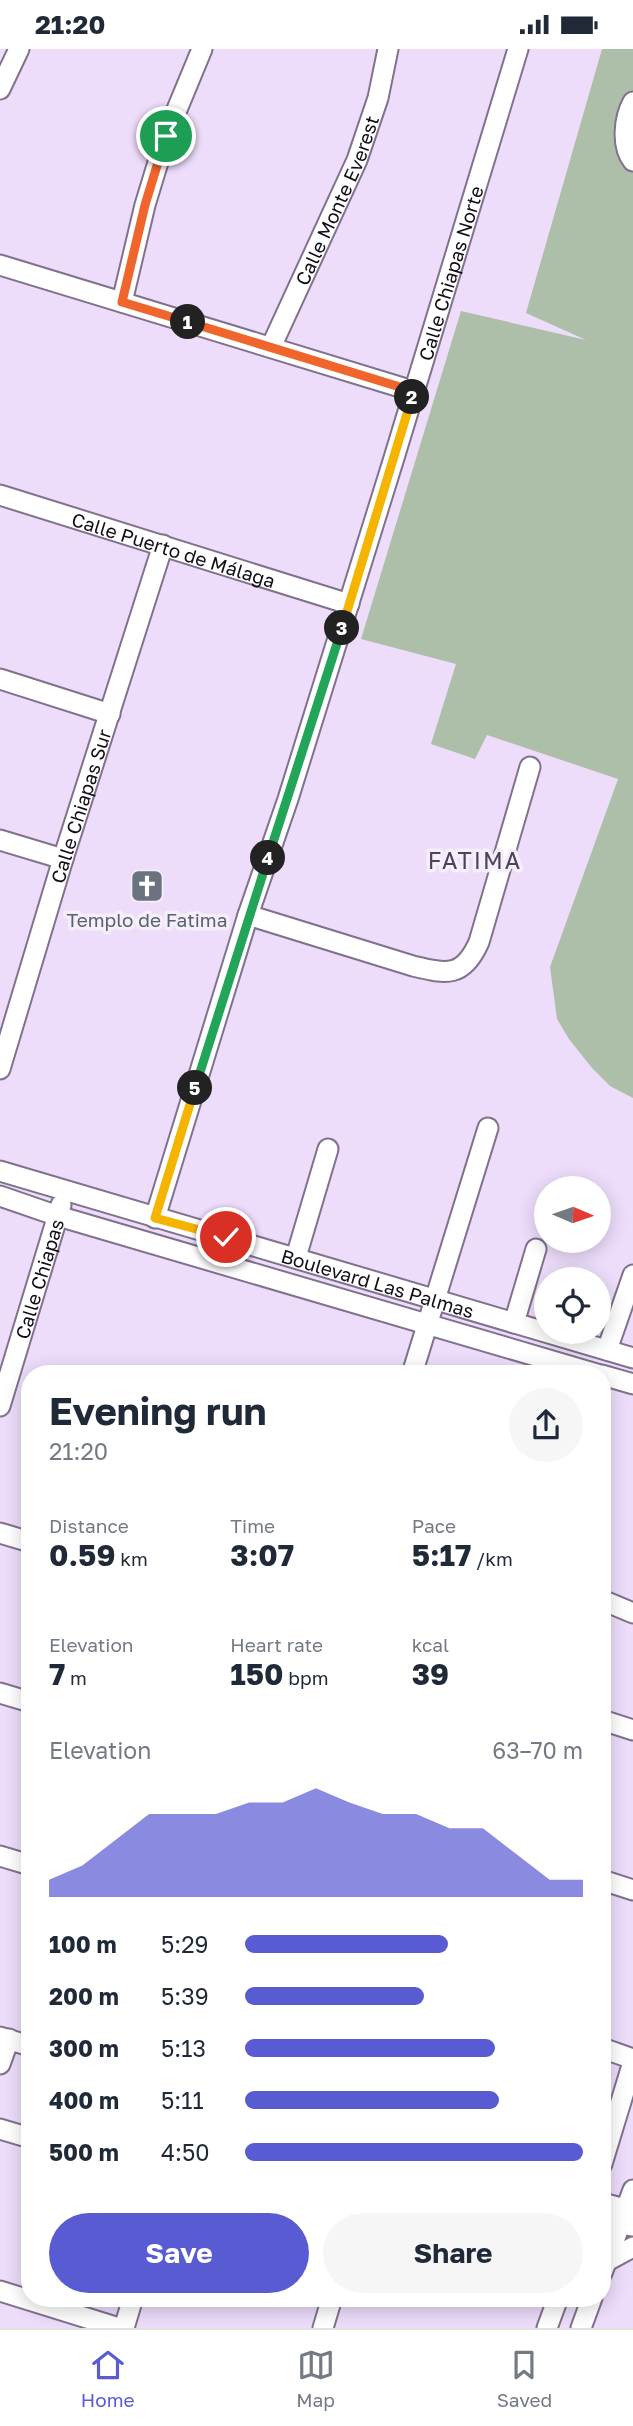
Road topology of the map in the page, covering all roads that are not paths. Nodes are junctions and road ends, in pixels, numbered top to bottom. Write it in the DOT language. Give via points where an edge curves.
graph roads {
  1 [pos="19,49"];
  2 [pos="202,49"];
  3 [pos="388,49"];
  4 [pos="518,49"];
  5 [pos="0,89"];
  6 [pos="633,102"];
  7 [pos="633,161"];
  8 [pos="0,265"];
  9 [pos="122,302"];
  10 [pos="271,347"];
  11 [pos="413,391"];
  12 [pos="0,495"];
  13 [pos="163,545"];
  14 [pos="349,604"];
  15 [pos="0,679"];
  16 [pos="110,714"];
  17 [pos="530,767"];
  18 [pos="0,840"];
  19 [pos="63,859"];
  20 [pos="248,915"];
  21 [pos="0,1069"];
  22 [pos="488,1128"];
  23 [pos="328,1149"];
  24 [pos="0,1171"];
  25 [pos="65,1191"];
  26 [pos="0,1196"];
  27 [pos="58,1216"];
  28 [pos="155,1218"];
  29 [pos="535,1253"];
  30 [pos="296,1257"];
  31 [pos="633,1275"];
  32 [pos="435,1301"];
  33 [pos="514,1323"];
  34 [pos="427,1324"];
  35 [pos="607,1350"];
  36 [pos="633,1357"];
  37 [pos="415,1365"];
  38 [pos="569,1365"];
  39 [pos="14,1370"];
  40 [pos="611,1377"];
  41 [pos="633,1384"];
  42 [pos="0,1406"];
  43 [pos="0,1533"];
  44 [pos="21,1539"];
  45 [pos="611,1604"];
  46 [pos="633,1613"];
  47 [pos="0,1693"];
  48 [pos="21,1699"];
  49 [pos="611,1723"];
  50 [pos="633,1730"];
  51 [pos="0,1856"];
  52 [pos="21,1862"];
  53 [pos="611,1883"];
  54 [pos="633,1890"];
  55 [pos="3,2033"];
  56 [pos="21,2033"];
  57 [pos="21,2042"];
  58 [pos="611,2051"];
  59 [pos="633,2060"];
  60 [pos="0,2064"];
  61 [pos="0,2129"];
  62 [pos="611,2134"];
  63 [pos="21,2135"];
  64 [pos="633,2190"];
  65 [pos="611,2208"];
  66 [pos="628,2218"];
  67 [pos="633,2247"];
  68 [pos="611,2254"];
  69 [pos="611,2263"];
  70 [pos="0,2291"];
  71 [pos="21,2297"];
  72 [pos="53,2307"];
  73 [pos="130,2307"];
  74 [pos="329,2307"];
  75 [pos="555,2307"];
  76 [pos="591,2307"];
  77 [pos="588,2326"];
  78 [pos="122,2328"];
  79 [pos="323,2328"];
  80 [pos="547,2328"];
  1 -- 5 [label="street"];
  2 -- 9 [label="street" via="166,136"];
  3 -- 10 [label="street, Calle Monte Everest" via="378,98 357,160"];
  4 -- 11 [label="street, Calle Chiapas Norte"];
  6 -- 7 [label="street" via="624,136"];
  8 -- 9 [label="street"];
  9 -- 10 [label="street"];
  10 -- 11 [label="street"];
  11 -- 14 [label="street, Calle Chiapas Norte"];
  12 -- 13 [label="street, Calle Puerto de Málaga"];
  13 -- 14 [label="street, Calle Puerto de Málaga"];
  13 -- 16 [label="street, Calle Chiapas Sur"];
  14 -- 20 [label="street, Calle Chiapas Norte"];
  15 -- 16 [label="street"];
  16 -- 19 [label="street, Calle Chiapas Sur"];
  17 -- 20 [label="street" via="479,942 454,972 413,966"];
  18 -- 19 [label="street"];
  19 -- 21 [label="street, Calle Chiapas Sur"];
  20 -- 28 [label="street, Calle Chiapas Norte"];
  22 -- 32 [label="street"];
  23 -- 30 [label="street"];
  24 -- 25 [label="street, Boulevard Las Palmas"];
  25 -- 27 [label="street, Calle Chiapas"];
  25 -- 28 [label="street, Boulevard Las Palmas"];
  26 -- 27 [label="street, Boulevard Las Palmas"];
  27 -- 34 [label="street, Boulevard Las Palmas"];
  27 -- 39 [label="street, Calle Chiapas"];
  28 -- 30 [label="street, Boulevard Las Palmas"];
  29 -- 33 [label="street"];
  30 -- 32 [label="street, Boulevard Las Palmas"];
  31 -- 35 [label="street"];
  32 -- 33 [label="street, Boulevard Las Palmas"];
  32 -- 34 [label="street"];
  33 -- 35 [label="street, Boulevard Las Palmas"];
  34 -- 37 [label="street"];
  34 -- 38 [label="street, Boulevard Las Palmas"];
  35 -- 36 [label="street, Boulevard Las Palmas"];
  39 -- 42 [label="street, Calle Chiapas"];
  40 -- 41 [label="street, Boulevard Las Palmas"];
  43 -- 44 [label="street"];
  45 -- 46 [label="street"];
  47 -- 48 [label="street"];
  49 -- 50 [label="street"];
  51 -- 52 [label="street"];
  53 -- 54 [label="street"];
  55 -- 56 [label="street"];
  55 -- 57 [label="street"];
  55 -- 60 [label="street"];
  58 -- 59 [label="street"];
  59 -- 62 [label="street"];
  61 -- 63 [label="street"];
  64 -- 66 [label="street"];
  65 -- 66 [label="street"];
  66 -- 68 [label="street"];
  67 -- 69 [label="street"];
  70 -- 71 [label="street"];
  72 -- 78 [label="street"];
  73 -- 78 [label="street"];
  74 -- 79 [label="street"];
  75 -- 80 [label="street"];
  76 -- 77 [label="street"];
}
